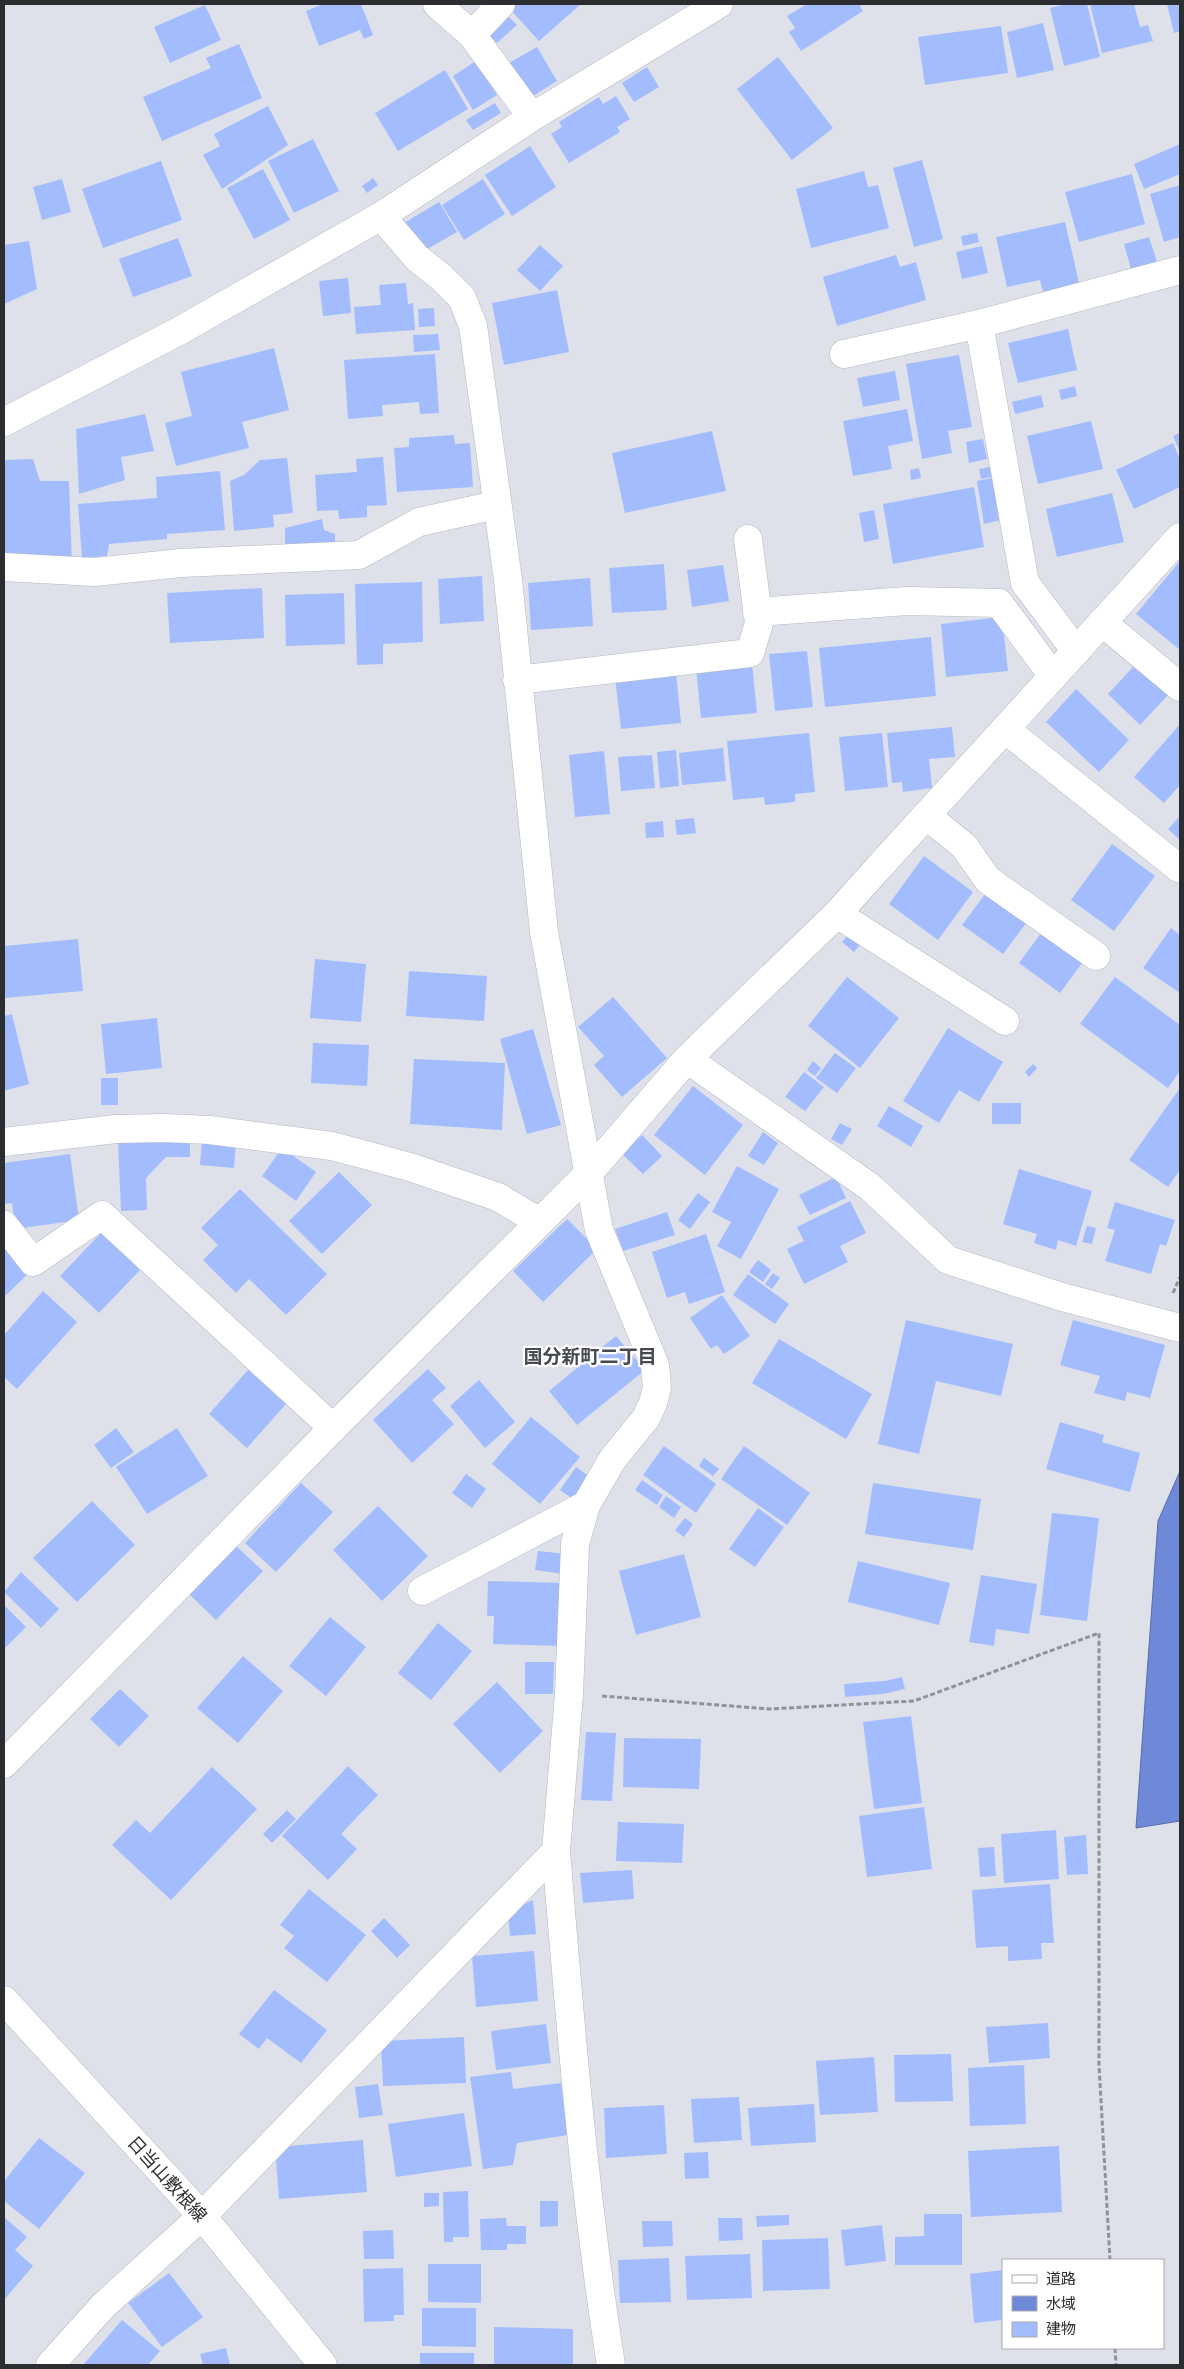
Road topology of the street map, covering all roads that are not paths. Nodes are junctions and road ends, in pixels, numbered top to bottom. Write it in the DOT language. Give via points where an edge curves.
graph roads {
  1 [pos="437,4"];
  2 [pos="501,4"];
  3 [pos="719,4"];
  4 [pos="472,35"];
  5 [pos="532,117"];
  6 [pos="381,216"];
  7 [pos="1180,270"];
  8 [pos="979,324"];
  9 [pos="844,354"];
  10 [pos="4,422"];
  11 [pos="496,504"];
  12 [pos="1180,537"];
  13 [pos="748,539"];
  14 [pos="4,567"];
  15 [pos="757,612"];
  16 [pos="1102,622"];
  17 [pos="1076,651"];
  18 [pos="1053,676"];
  19 [pos="517,680"];
  20 [pos="1180,687"];
  21 [pos="1005,729"];
  22 [pos="927,816"];
  23 [pos="1180,869"];
  24 [pos="836,914"];
  25 [pos="1096,956"];
  26 [pos="1006,1021"];
  27 [pos="687,1060"];
  28 [pos="4,1142"];
  29 [pos="588,1174"];
  30 [pos="538,1220"];
  31 [pos="4,1225"];
  32 [pos="1179,1327"];
  33 [pos="333,1428"];
  34 [pos="586,1505"];
  35 [pos="422,1592"];
  36 [pos="4,1764"];
  37 [pos="556,1851"];
  38 [pos="4,2000"];
  39 [pos="202,2216"];
  40 [pos="50,2365"];
  41 [pos="323,2365"];
  42 [pos="611,2365"];
  1 -- 4 [label="street"];
  2 -- 4 [label="street"];
  3 -- 5 [label="street"];
  4 -- 5 [label="street"];
  5 -- 6 [label="street"];
  6 -- 10 [label="street" via="179,331"];
  6 -- 11 [label="street" via="417,258 462,298 474,336"];
  7 -- 8 [label="street"];
  8 -- 9 [label="street"];
  8 -- 17 [label="street" via="1025,583"];
  11 -- 14 [label="street" via="419,522 360,555 181,563 95,572"];
  11 -- 19 [label="street" via="508,580"];
  12 -- 16 [label="street"];
  13 -- 15 [label="street"];
  15 -- 18 [label="street" via="907,601 999,603"];
  15 -- 19 [label="street" via="759,622 750,653"];
  16 -- 17 [label="street"];
  16 -- 20 [label="street"];
  17 -- 18 [label="street"];
  18 -- 21 [label="street"];
  19 -- 29 [label="street" via="544,932"];
  21 -- 22 [label="street"];
  21 -- 23 [label="street"];
  22 -- 24 [label="street"];
  22 -- 25 [label="street" via="964,846 988,880"];
  24 -- 26 [label="street"];
  24 -- 27 [label="street"];
  27 -- 29 [label="street"];
  27 -- 32 [label="street" via="870,1187 948,1260 1062,1297"];
  28 -- 30 [label="street" via="116,1129 164,1128 210,1130 332,1146 410,1167 498,1197"];
  29 -- 30 [label="street"];
  29 -- 34 [label="street" via="598,1230 655,1365 657,1388 646,1418 612,1460"];
  30 -- 33 [label="street"];
  31 -- 33 [label="street" via="33,1262 102,1215"];
  33 -- 36 [label="street"];
  34 -- 35 [label="street"];
  34 -- 37 [label="street" via="575,1544 569,1694"];
  37 -- 39 [label="street"];
  37 -- 42 [label="street" via="574,2075 598,2286"];
  38 -- 39 [label="street, 日当山敷根線"];
  39 -- 40 [label="street" via="103,2306"];
  39 -- 41 [label="street, 日当山敷根線"];
}
